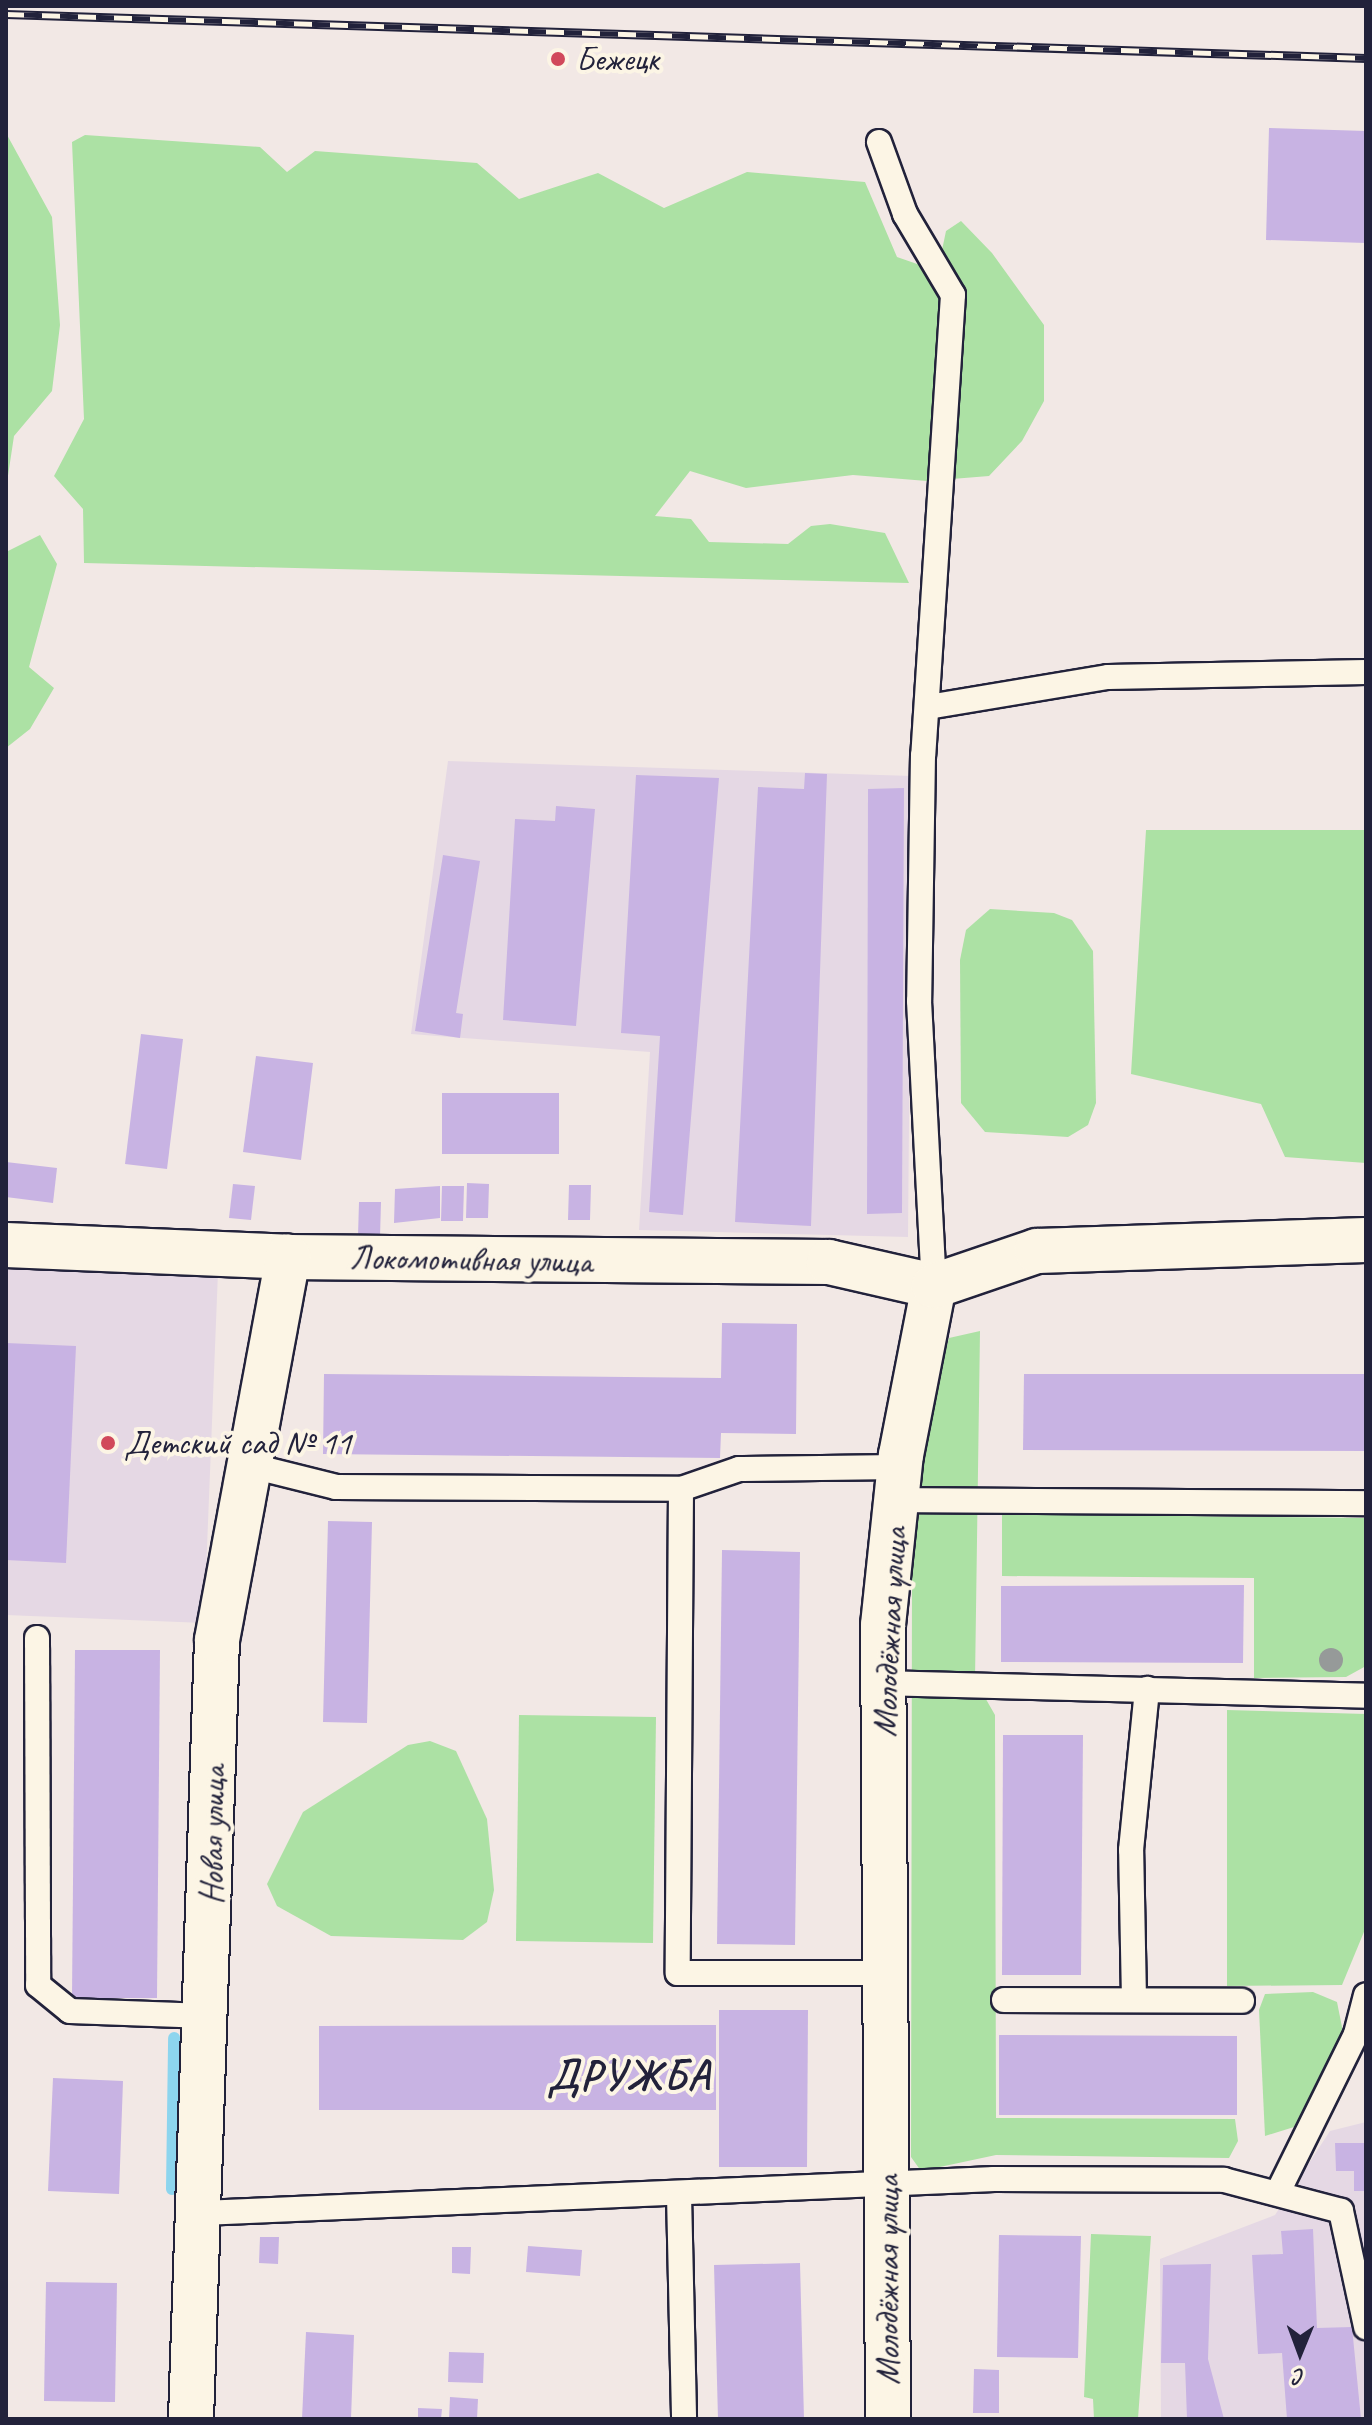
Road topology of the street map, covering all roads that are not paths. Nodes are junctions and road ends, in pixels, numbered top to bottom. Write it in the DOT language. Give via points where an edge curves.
graph roads {
  1 [pos="879,142"];
  2 [pos="1366,672"];
  3 [pos="928,707"];
  4 [pos="1366,1240"];
  5 [pos="6,1245"];
  6 [pos="288,1257"];
  7 [pos="934,1286"];
  8 [pos="248,1465"];
  9 [pos="898,1484"];
  10 [pos="681,1489"];
  11 [pos="1366,1503"];
  12 [pos="37,1638"];
  13 [pos="882,1683"];
  14 [pos="1147,1689"];
  15 [pos="1366,1696"];
  16 [pos="881,1973"];
  17 [pos="1366,1995"];
  18 [pos="1004,2000"];
  19 [pos="1134,2000"];
  20 [pos="1242,2001"];
  21 [pos="207,2016"];
  22 [pos="886,2188"];
  23 [pos="1279,2190"];
  24 [pos="679,2195"];
  25 [pos="202,2213"];
  26 [pos="1366,2327"];
  27 [pos="191,2419"];
  28 [pos="684,2419"];
  29 [pos="888,2419"];
  1 -- 3 [label="lane" via="905,214 953,295"];
  2 -- 3 [label="lane" via="1108,677"];
  3 -- 7 [label="lane" via="919,1001"];
  4 -- 7 [label="street" via="1037,1251"];
  5 -- 6 [label="street, Локомотивная улица"];
  6 -- 7 [label="street, Локомотивная улица" via="829,1262"];
  6 -- 8 [label="street, Новая улица"];
  7 -- 9 [label="street, Молодёжная улица"];
  8 -- 10 [label="lane" via="336,1487"];
  8 -- 21 [label="street, Новая улица" via="217,1640"];
  9 -- 10 [label="lane" via="739,1469"];
  9 -- 11 [label="lane"];
  9 -- 13 [label="street, Молодёжная улица"];
  10 -- 16 [label="lane" via="678,1973"];
  12 -- 21 [label="lane" via="38,1985 70,2011"];
  13 -- 14 [label="lane"];
  13 -- 16 [label="street, Молодёжная улица"];
  14 -- 15 [label="lane"];
  14 -- 19 [label="lane" via="1131,1850"];
  16 -- 22 [label="street, Молодёжная улица"];
  17 -- 23 [label="lane" via="1356,2034"];
  18 -- 19 [label="lane"];
  19 -- 20 [label="lane"];
  21 -- 25 [label="street, Новая улица"];
  22 -- 23 [label="lane" via="1040,2179 1224,2180"];
  22 -- 24 [label="lane"];
  22 -- 29 [label="street, Молодёжная улица"];
  23 -- 26 [label="lane" via="1341,2211"];
  24 -- 25 [label="lane"];
  24 -- 28 [label="lane"];
  25 -- 27 [label="street, Новая улица"];
}
